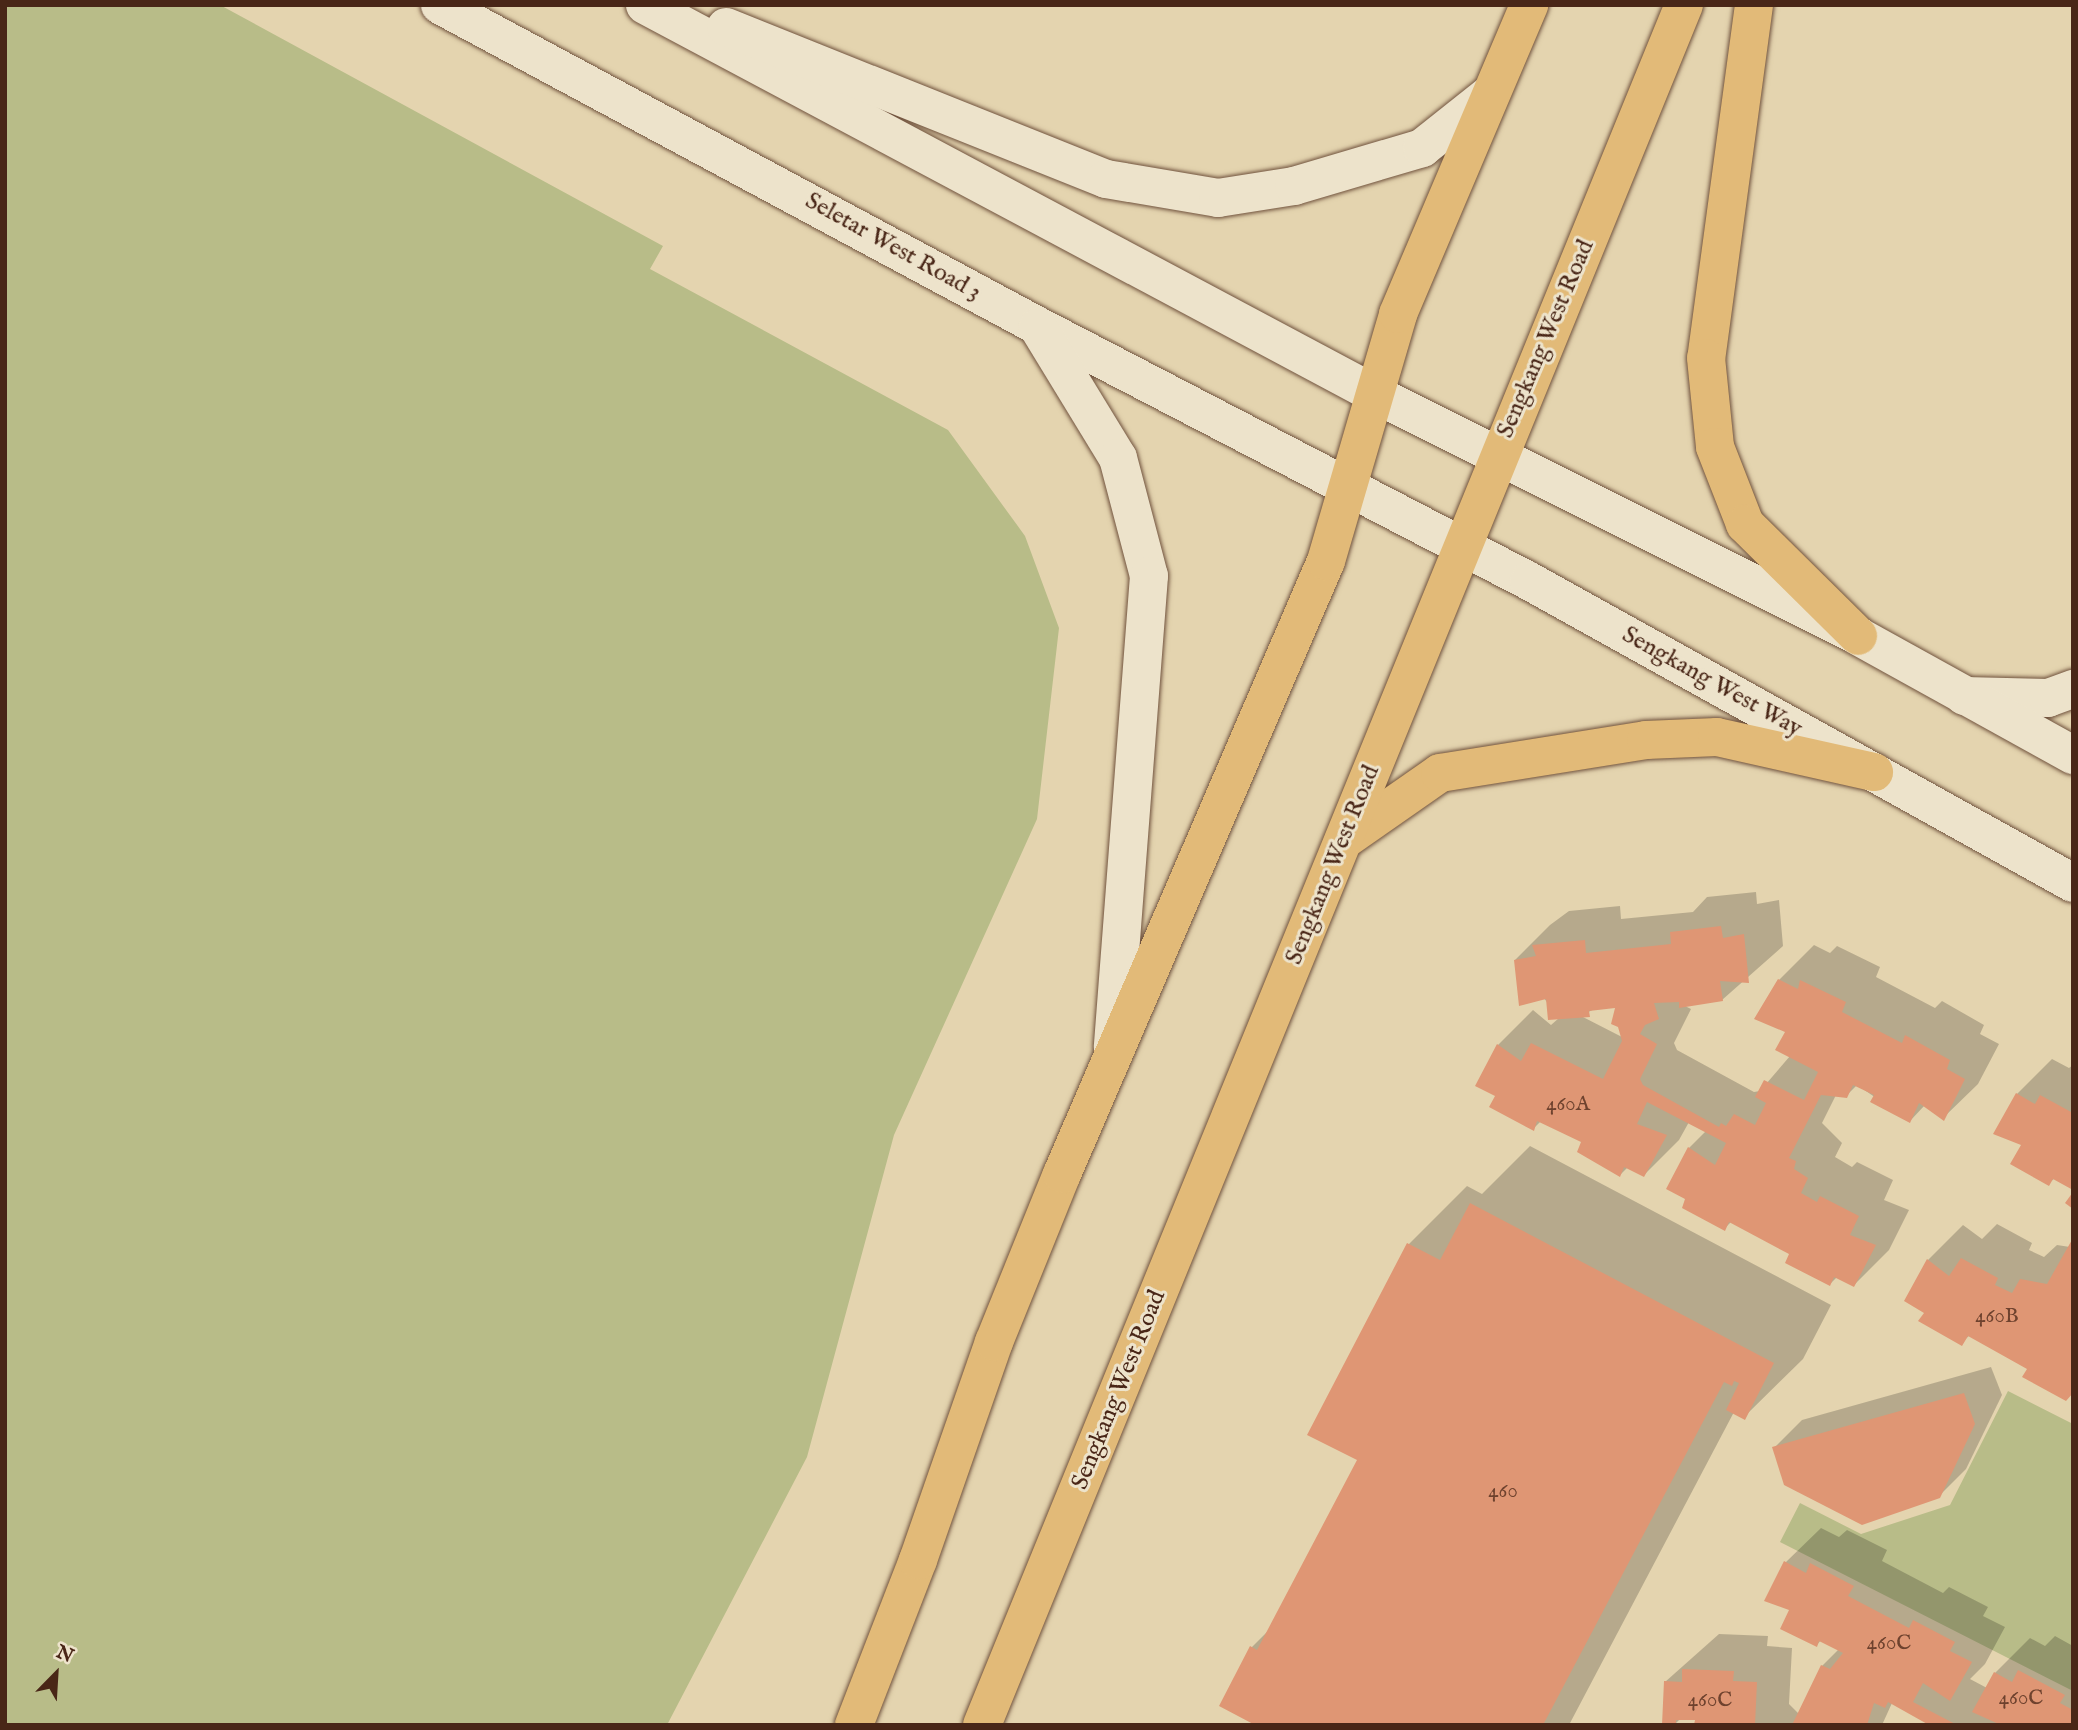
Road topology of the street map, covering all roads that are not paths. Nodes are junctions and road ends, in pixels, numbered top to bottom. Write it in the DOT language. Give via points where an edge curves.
graph roads {
  1 [pos="440,5"];
  2 [pos="645,5"];
  3 [pos="653,5"];
  4 [pos="1528,5"];
  5 [pos="1684,5"];
  6 [pos="1754,5"];
  7 [pos="1490,94"];
  8 [pos="1038,326"];
  9 [pos="1375,394"];
  10 [pos="1498,455"];
  11 [pos="1349,484"];
  12 [pos="1462,546"];
  13 [pos="1858,636"];
  14 [pos="2073,690"];
  15 [pos="1964,696"];
  16 [pos="2073,755"];
  17 [pos="1874,772"];
  18 [pos="1344,840"];
  19 [pos="2073,883"];
  20 [pos="1113,1049"];
  21 [pos="854,1725"];
  22 [pos="982,1725"];
  1 -- 8 [label="main road, Seletar West Road 3"];
  2 -- 9 [label="main road"];
  3 -- 7 [label="main road" via="754,35 1106,179 1218,198 1294,186 1422,148"];
  4 -- 7 [label="main road"];
  5 -- 10 [label="main road, Sengkang West Road"];
  6 -- 13 [label="main road" via="1706,358 1715,447 1745,524"];
  7 -- 9 [label="main road" via="1398,314"];
  8 -- 11 [label="main road, Seletar West Road 3"];
  8 -- 20 [label="main road" via="1118,457 1149,576"];
  9 -- 10 [label="main road"];
  9 -- 11 [label="main road"];
  10 -- 12 [label="main road, Sengkang West Road"];
  10 -- 13 [label="main road"];
  11 -- 12 [label="main road, Sengkang West Way"];
  11 -- 20 [label="main road" via="1326,561"];
  12 -- 17 [label="main road, Sengkang West Way"];
  12 -- 18 [label="main road, Sengkang West Road"];
  13 -- 15 [label="main road"];
  14 -- 15 [label="main road" via="2048,698"];
  15 -- 16 [label="main road"];
  17 -- 18 [label="main road" via="1717,737 1646,740 1440,773"];
  17 -- 19 [label="main road, Sengkang West Way"];
  18 -- 22 [label="main road, Sengkang West Road"];
  20 -- 21 [label="main road" via="994,1342"];
}
